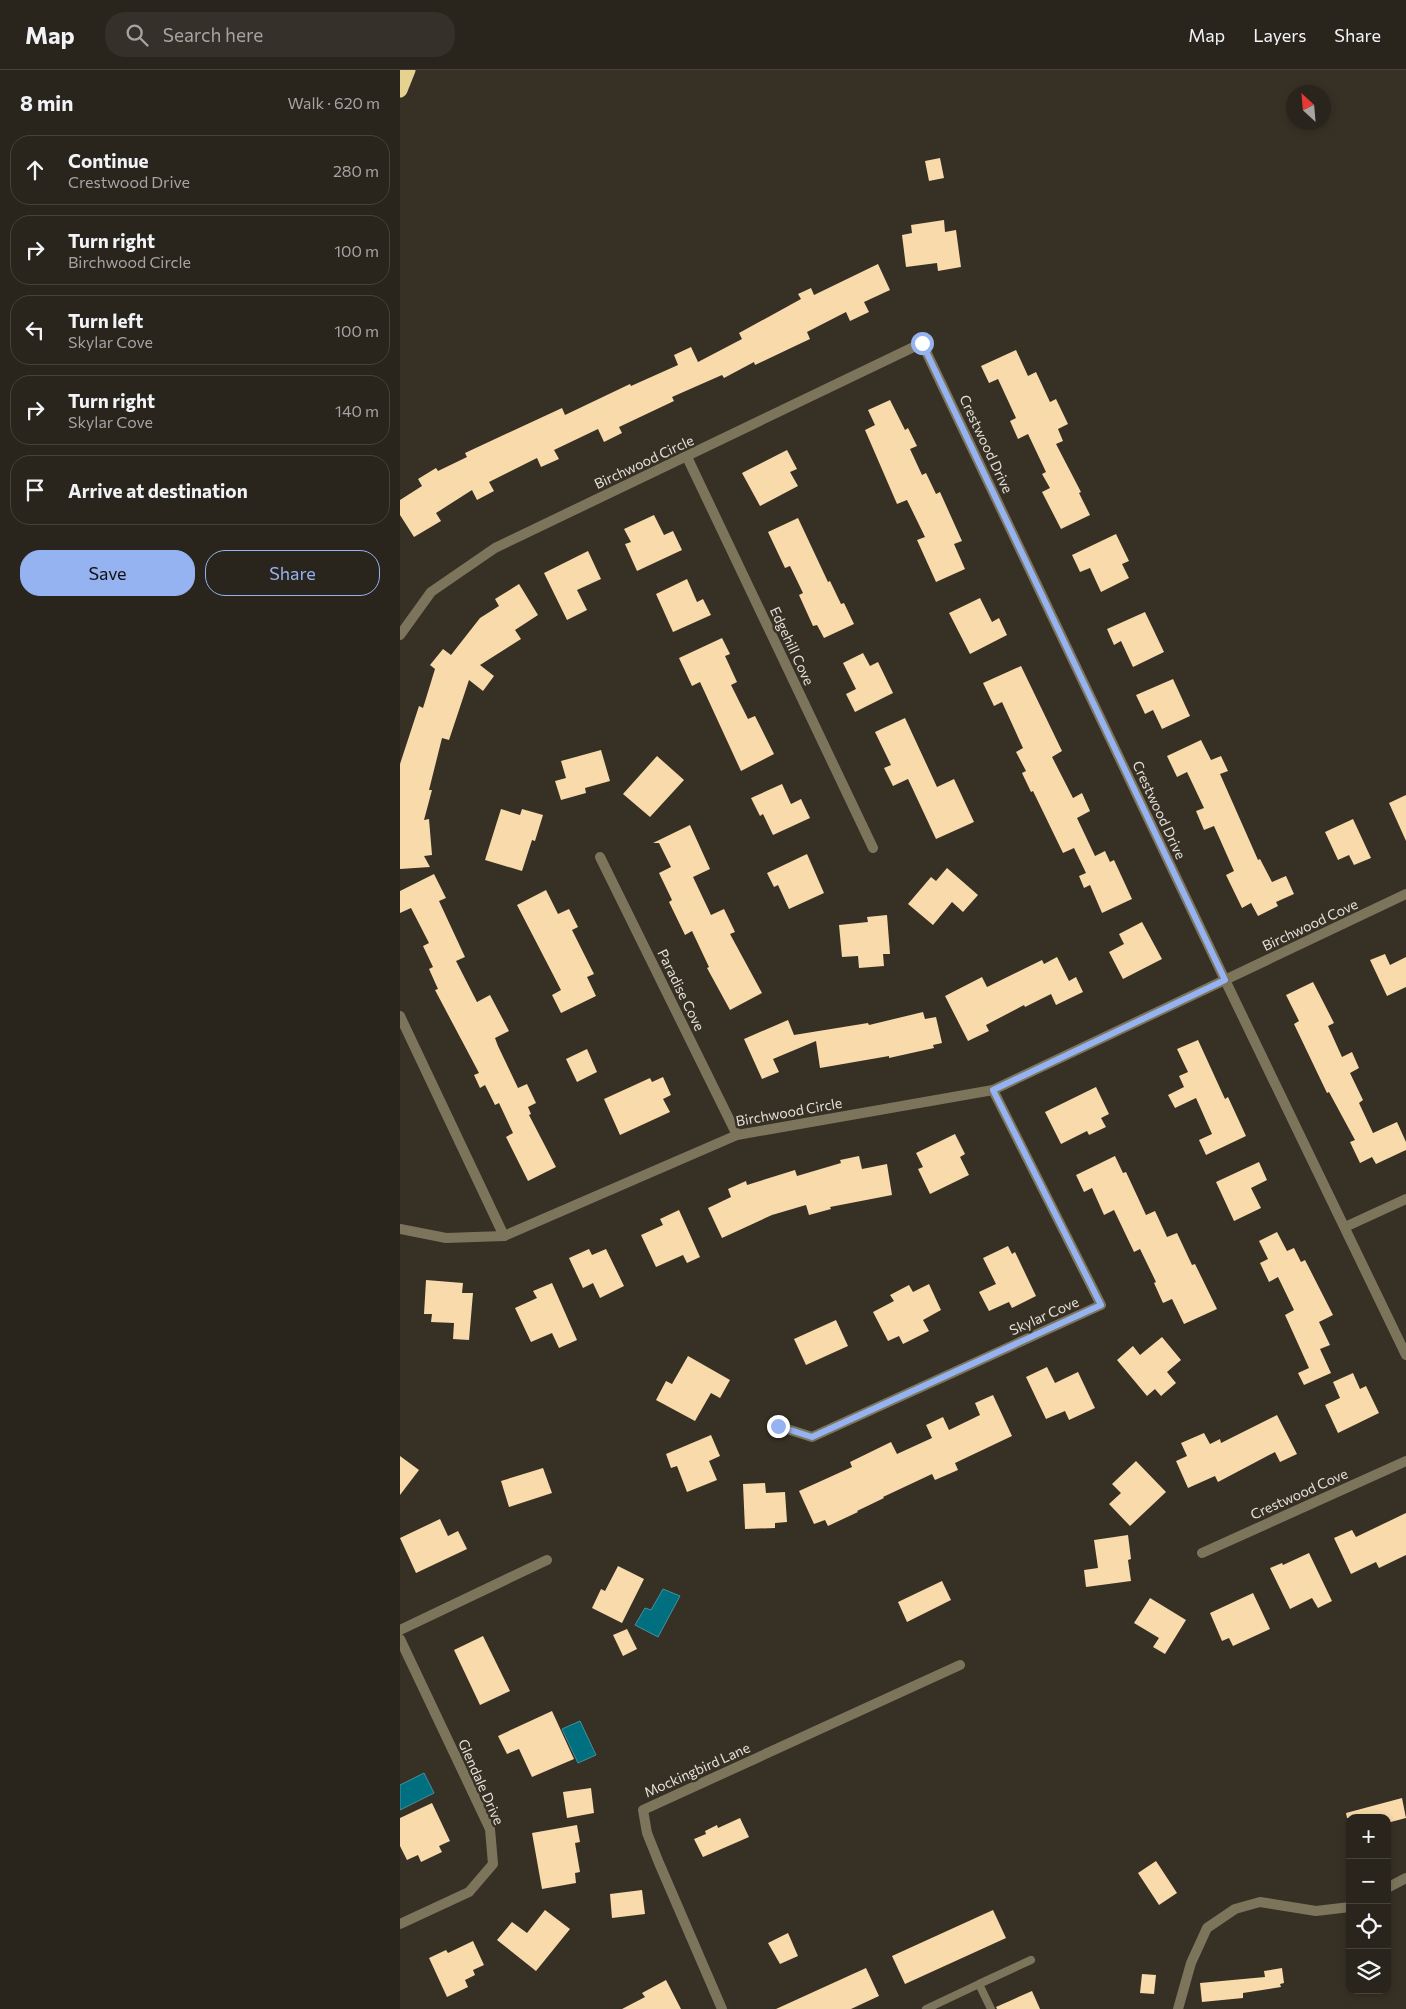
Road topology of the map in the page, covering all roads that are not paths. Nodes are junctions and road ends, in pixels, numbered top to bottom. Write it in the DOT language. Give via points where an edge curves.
graph roads {
  1 [pos="408,70"];
  2 [pos="400,90"];
  3 [pos="922,343"];
  4 [pos="687,457"];
  5 [pos="400,635"];
  6 [pos="873,848"];
  7 [pos="600,857"];
  8 [pos="1406,894"];
  9 [pos="1225,980"];
  10 [pos="400,1016"];
  11 [pos="993,1090"];
  12 [pos="737,1134"];
  13 [pos="1406,1199"];
  14 [pos="1344,1227"];
  15 [pos="400,1229"];
  16 [pos="504,1236"];
  17 [pos="1406,1355"];
  18 [pos="778,1426"];
  19 [pos="1406,1461"];
  20 [pos="1202,1553"];
  21 [pos="547,1560"];
  22 [pos="400,1630"];
  23 [pos="400,1639"];
  24 [pos="960,1666"];
  25 [pos="1406,1878"];
  26 [pos="1391,1886"];
  27 [pos="1346,1907"];
  28 [pos="400,1924"];
  29 [pos="1031,1960"];
  30 [pos="979,1984"];
  31 [pos="722,2009"];
  32 [pos="926,2009"];
  33 [pos="991,2009"];
  34 [pos="1178,2009"];
  1 -- 2 [label="highway"];
  3 -- 4 [label="street, Birchwood Circle"];
  3 -- 9 [label="street, Crestwood Drive"];
  4 -- 5 [label="street, Birchwood Circle" via="495,548 431,592"];
  4 -- 6 [label="street, Edgehill Cove"];
  7 -- 12 [label="street, Paradise Cove"];
  8 -- 9 [label="street, Birchwood Cove"];
  9 -- 11 [label="street, Birchwood Circle"];
  9 -- 14 [label="street, Crestwood Drive"];
  10 -- 16 [label="street"];
  11 -- 12 [label="street, Birchwood Circle"];
  11 -- 18 [label="street, Skylar Cove" via="1101,1305 812,1437"];
  12 -- 16 [label="street, Birchwood Circle"];
  13 -- 14 [label="street"];
  14 -- 17 [label="street"];
  15 -- 16 [label="street" via="446,1238"];
  19 -- 20 [label="street, Crestwood Cove"];
  21 -- 22 [label="street"];
  23 -- 28 [label="street, Glendale Drive" via="490,1829 493,1864 469,1892"];
  24 -- 31 [label="street, Mockingbird Lane" via="643,1810 646,1833"];
  25 -- 26 [label="street"];
  27 -- 34 [label="street" via="1316,1911 1260,1902 1235,1909 1207,1928 1191,1963"];
  29 -- 30 [label="lane"];
  30 -- 32 [label="lane"];
  30 -- 33 [label="lane"];
}
